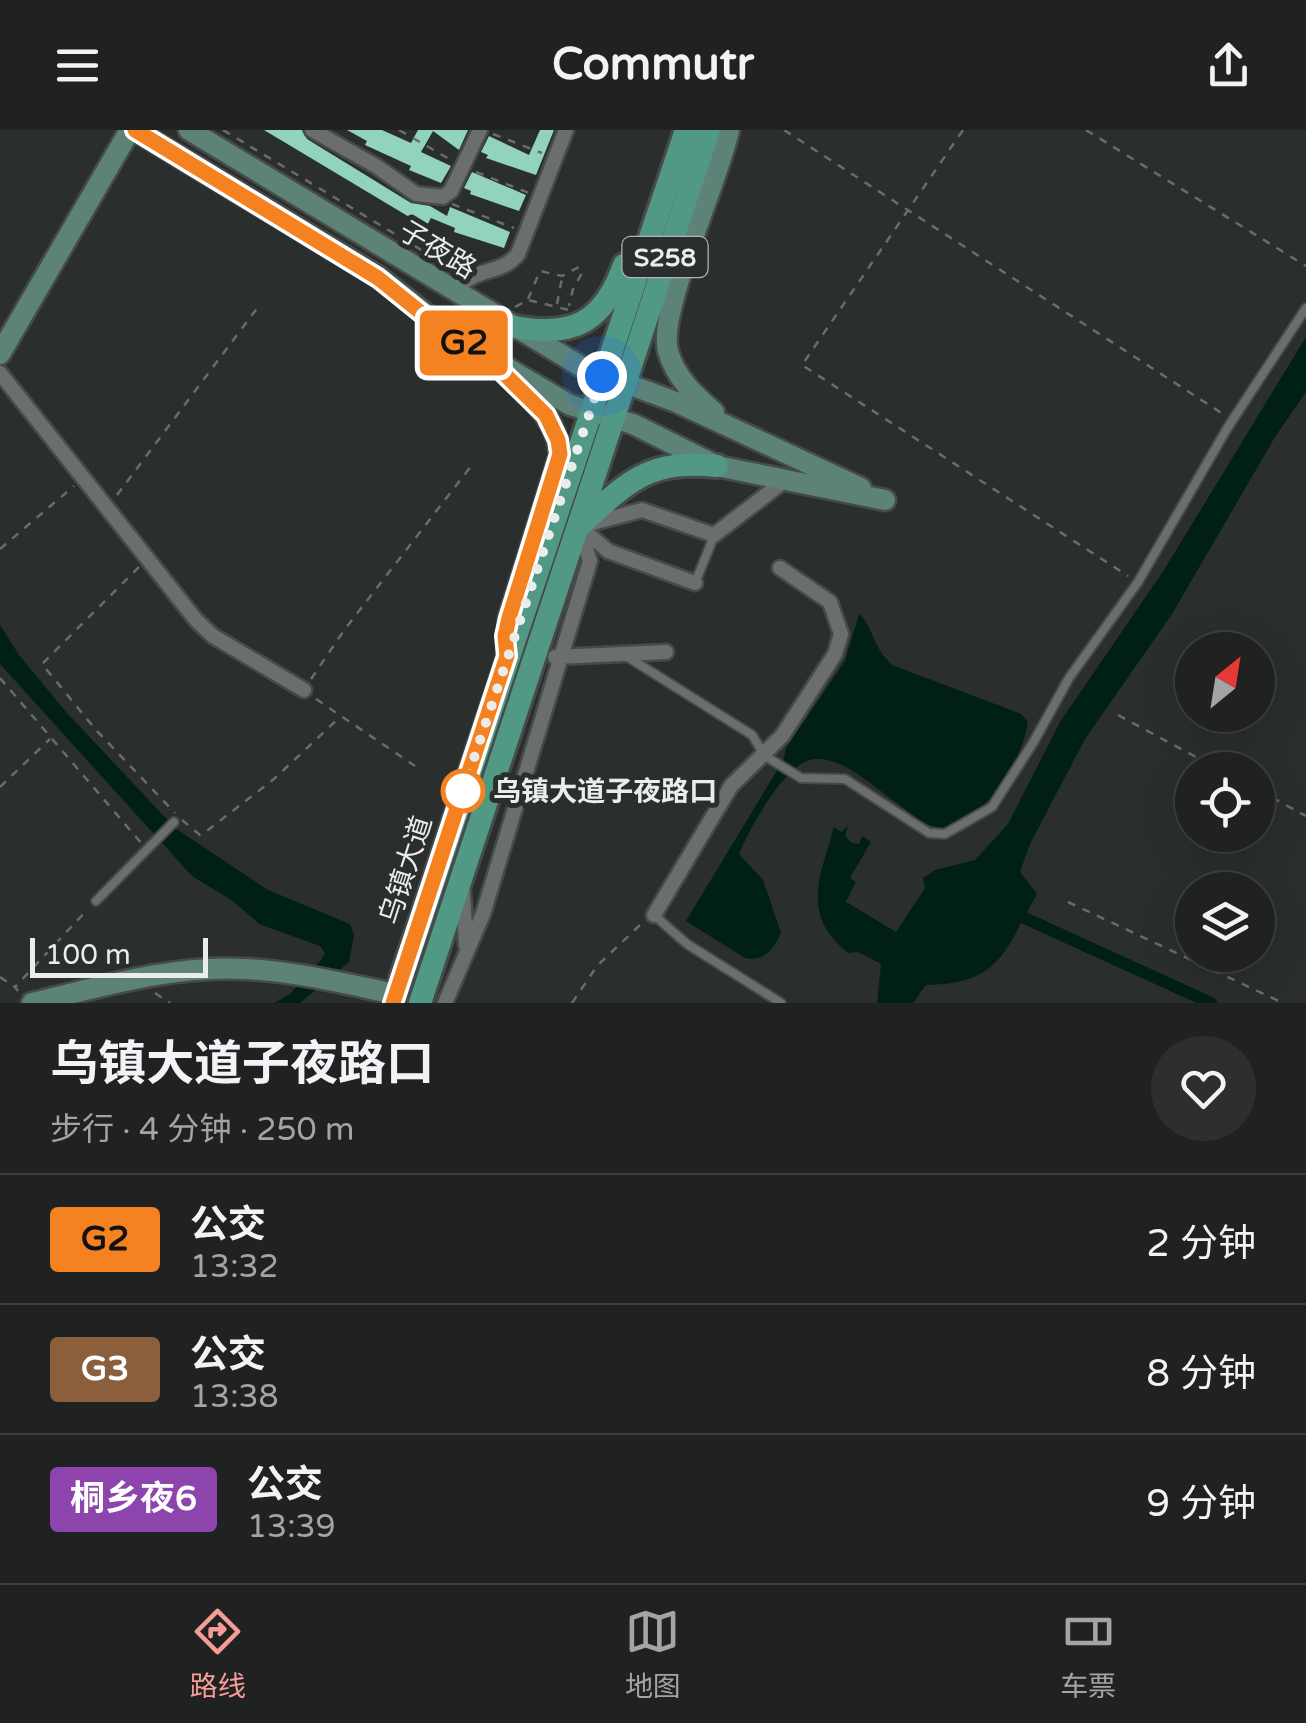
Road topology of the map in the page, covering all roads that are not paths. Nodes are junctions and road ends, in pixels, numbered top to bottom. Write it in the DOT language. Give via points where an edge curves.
graph roads {
  1 [pos="133,130"];
  2 [pos="189,130"];
  3 [pos="312,130"];
  4 [pos="482,130"];
  5 [pos="566,130"];
  6 [pos="673,130"];
  7 [pos="686,130"];
  8 [pos="709,130"];
  9 [pos="729,130"];
  10 [pos="454,291"];
  11 [pos="1306,308"];
  12 [pos="516,317"];
  13 [pos="0,354"];
  14 [pos="486,356"];
  15 [pos="0,373"];
  16 [pos="613,380"];
  17 [pos="602,415"];
  18 [pos="730,427"];
  19 [pos="718,466"];
  20 [pos="783,482"];
  21 [pos="579,526"];
  22 [pos="714,535"];
  23 [pos="780,568"];
  24 [pos="695,582"];
  25 [pos="666,652"];
  26 [pos="622,654"];
  27 [pos="507,656"];
  28 [pos="559,656"];
  29 [pos="534,658"];
  30 [pos="304,690"];
  31 [pos="490,710"];
  32 [pos="514,718"];
  33 [pos="766,756"];
  34 [pos="177,819"];
  35 [pos="462,874"];
  36 [pos="96,901"];
  37 [pos="654,915"];
  38 [pos="466,946"];
  39 [pos="368,994"];
  40 [pos="27,999"];
  41 [pos="420,1003"];
  42 [pos="444,1003"];
  43 [pos="780,1003"];
  1 -- 13 [label="main road"];
  1 -- 14 [label="main road, 子夜路" via="378,278"];
  2 -- 10 [label="main road, 子夜路"];
  3 -- 4 [label="street" via="416,194 442,197 459,180"];
  5 -- 10 [label="street" via="511,262 470,275"];
  6 -- 12 [label="main road" via="612,294 546,332"];
  7 -- 16 [label="main road, 乌镇大道 / S258"];
  8 -- 16 [label="main road, 乌镇大道 / S258"];
  9 -- 18 [label="main road" via="666,340 682,380"];
  10 -- 12 [label="main road, 子夜路"];
  11 -- 33 [label="lane" via="992,807 945,834 930,832 845,778 801,778"];
  12 -- 16 [label="main road, 子夜路"];
  14 -- 17 [label="main road, 子夜路" via="570,405"];
  14 -- 27 [label="main road" via="546,415 560,454 509,618"];
  15 -- 30 [label="street" via="212,636"];
  16 -- 17 [label="main road, 乌镇大道 / S258"];
  16 -- 18 [label="main road, 子夜路"];
  17 -- 19 [label="main road, 子夜路"];
  17 -- 21 [label="main road, 乌镇大道 / S258"];
  17 -- 27 [label="main road, 乌镇大道 / S258"];
  18 -- 20 [label="main road, 子夜路" via="885,500"];
  19 -- 20 [label="main road, 子夜路"];
  19 -- 21 [label="main road" via="654,469 620,488"];
  20 -- 22 [label="street"];
  21 -- 22 [label="street" via="642,510"];
  21 -- 24 [label="street" via="608,551"];
  21 -- 28 [label="street" via="590,561"];
  21 -- 29 [label="main road, 乌镇大道 / S258"];
  22 -- 24 [label="lane"];
  23 -- 33 [label="street" via="830,602 841,634 835,654"];
  25 -- 26 [label="street"];
  26 -- 28 [label="street"];
  26 -- 33 [label="lane" via="752,736"];
  27 -- 31 [label="main road, 乌镇大道 / S258"];
  28 -- 29 [label="street"];
  28 -- 38 [label="street" via="483,914"];
  29 -- 32 [label="main road, 乌镇大道 / S258"];
  31 -- 32 [label="main road"];
  31 -- 39 [label="main road, 乌镇大道 / S258"];
  32 -- 35 [label="main road, 乌镇大道 / S258"];
  33 -- 37 [label="street" via="731,786"];
  34 -- 36 [label="lane"];
  35 -- 38 [label="street"];
  35 -- 41 [label="main road, 乌镇大道 / S258"];
  37 -- 43 [label="lane"];
  38 -- 42 [label="street"];
  39 -- 40 [label="main road" via="296,974 239,968"];
}
